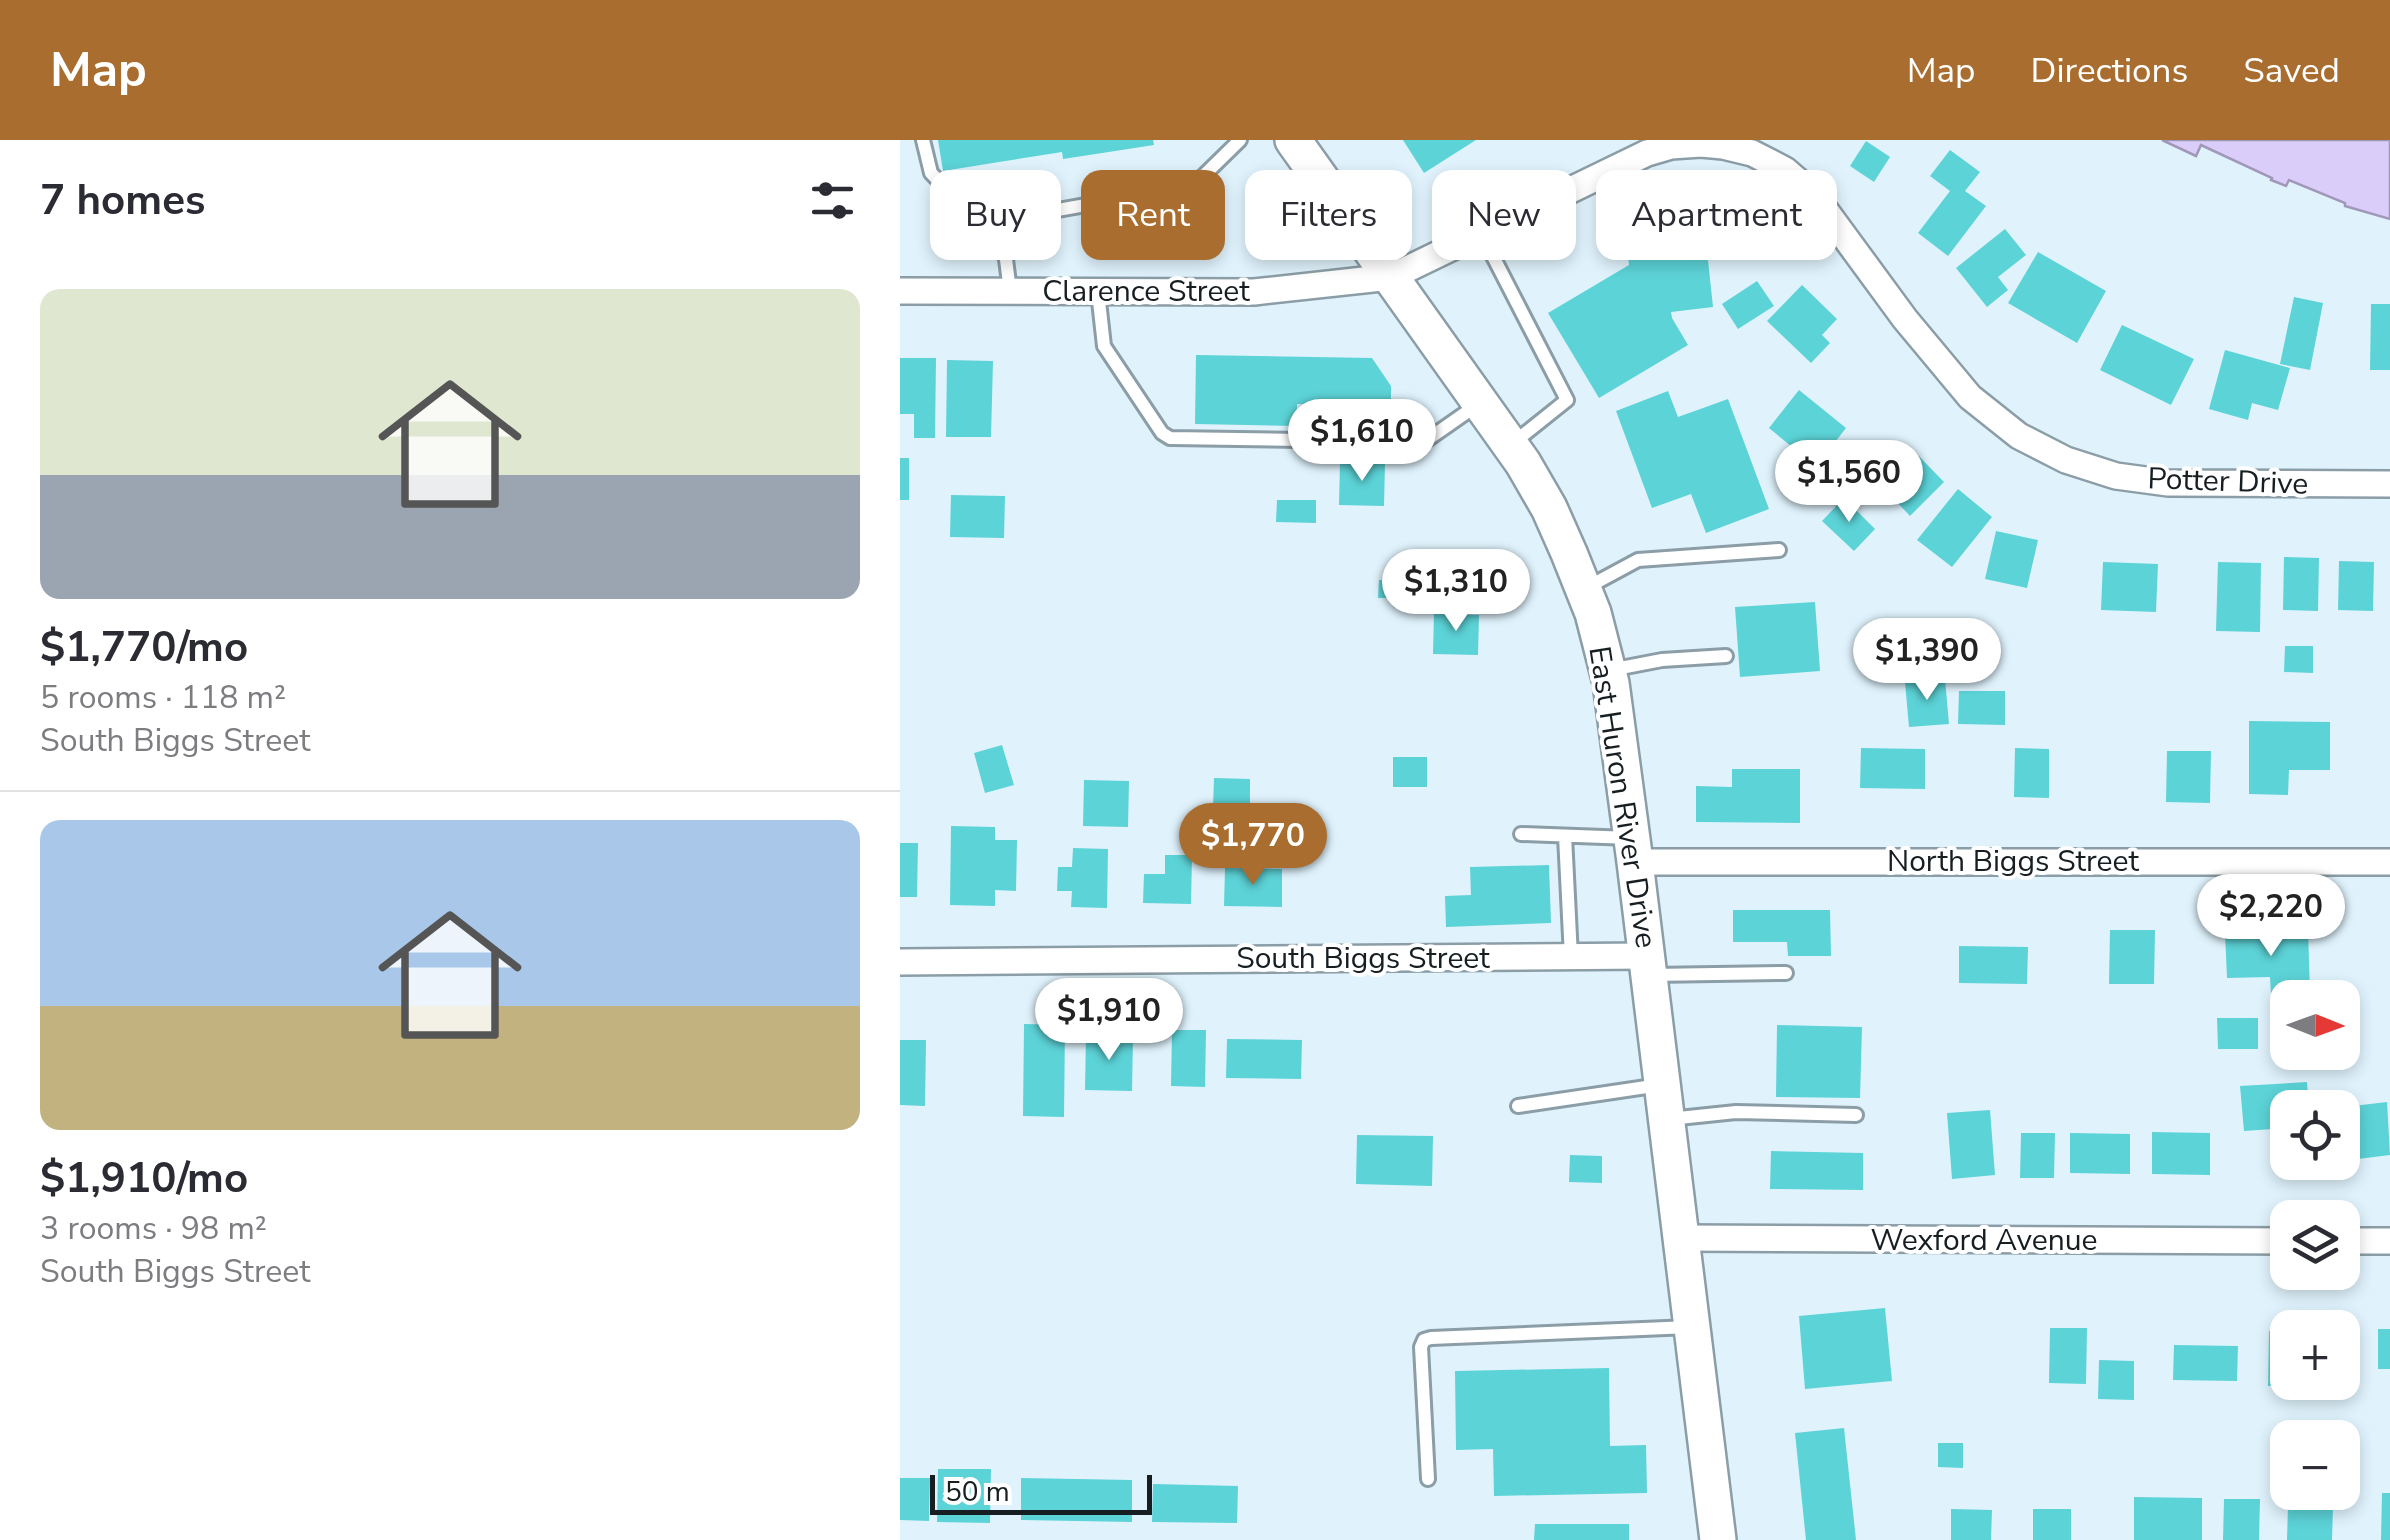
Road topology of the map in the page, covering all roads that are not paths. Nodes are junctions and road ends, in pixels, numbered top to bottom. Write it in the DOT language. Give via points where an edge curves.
graph roads {
  1 [pos="923,140"];
  2 [pos="1240,140"];
  3 [pos="1293,140"];
  4 [pos="1638,148"];
  5 [pos="930,172"];
  6 [pos="1576,182"];
  7 [pos="1061,209"];
  8 [pos="1432,258"];
  9 [pos="1006,260"];
  10 [pos="1495,260"];
  11 [pos="1391,278"];
  12 [pos="900,291"];
  13 [pos="1010,291"];
  14 [pos="1098,292"];
  15 [pos="1480,403"];
  16 [pos="1510,445"];
  17 [pos="2390,484"];
  18 [pos="1779,550"];
  19 [pos="1584,589"];
  20 [pos="1726,656"];
  21 [pos="1608,670"];
  22 [pos="1521,834"];
  23 [pos="1565,836"];
  24 [pos="1634,850"];
  25 [pos="2390,862"];
  26 [pos="1571,956"];
  27 [pos="900,962"];
  28 [pos="1648,965"];
  29 [pos="1786,972"];
  30 [pos="1664,1102"];
  31 [pos="1518,1106"];
  32 [pos="1856,1114"];
  33 [pos="1682,1238"];
  34 [pos="2270,1240"];
  35 [pos="2360,1240"];
  36 [pos="2390,1241"];
  37 [pos="1692,1326"];
  38 [pos="1428,1478"];
  39 [pos="1718,1540"];
  1 -- 5 [label="lane"];
  2 -- 7 [label="lane" via="1193,186"];
  3 -- 11 [label="main road, East Huron River Drive"];
  4 -- 6 [label="street, Potter Drive"];
  4 -- 17 [label="street, Potter Drive" via="1723,146 1785,170 1814,194 1970,397 2019,436 2066,460 2168,483"];
  8 -- 11 [label="street, Potter Drive"];
  9 -- 13 [label="lane"];
  10 -- 16 [label="lane" via="1567,400"];
  11 -- 14 [label="street, Clarence Street" via="1254,292"];
  11 -- 15 [label="main road, East Huron River Drive"];
  12 -- 13 [label="street, Clarence Street"];
  13 -- 14 [label="street, Clarence Street"];
  14 -- 15 [label="lane" via="1104,346 1170,438 1424,442"];
  15 -- 16 [label="main road, East Huron River Drive"];
  16 -- 19 [label="main road, East Huron River Drive" via="1549,508"];
  18 -- 19 [label="lane" via="1638,560"];
  19 -- 21 [label="main road, East Huron River Drive"];
  20 -- 21 [label="lane"];
  21 -- 24 [label="main road, East Huron River Drive"];
  22 -- 23 [label="lane"];
  23 -- 24 [label="lane"];
  23 -- 26 [label="lane"];
  24 -- 25 [label="street, North Biggs Street"];
  24 -- 28 [label="main road, East Huron River Drive"];
  26 -- 27 [label="street, South Biggs Street"];
  26 -- 28 [label="street, South Biggs Street"];
  28 -- 29 [label="lane"];
  28 -- 30 [label="main road, East Huron River Drive"];
  30 -- 31 [label="lane"];
  30 -- 32 [label="lane" via="1736,1112"];
  30 -- 33 [label="main road, East Huron River Drive"];
  33 -- 34 [label="street, Wexford Avenue"];
  33 -- 37 [label="main road, East Huron River Drive"];
  35 -- 36 [label="street"];
  37 -- 38 [label="lane" via="1424,1340"];
  37 -- 39 [label="main road, East Huron River Drive"];
}
